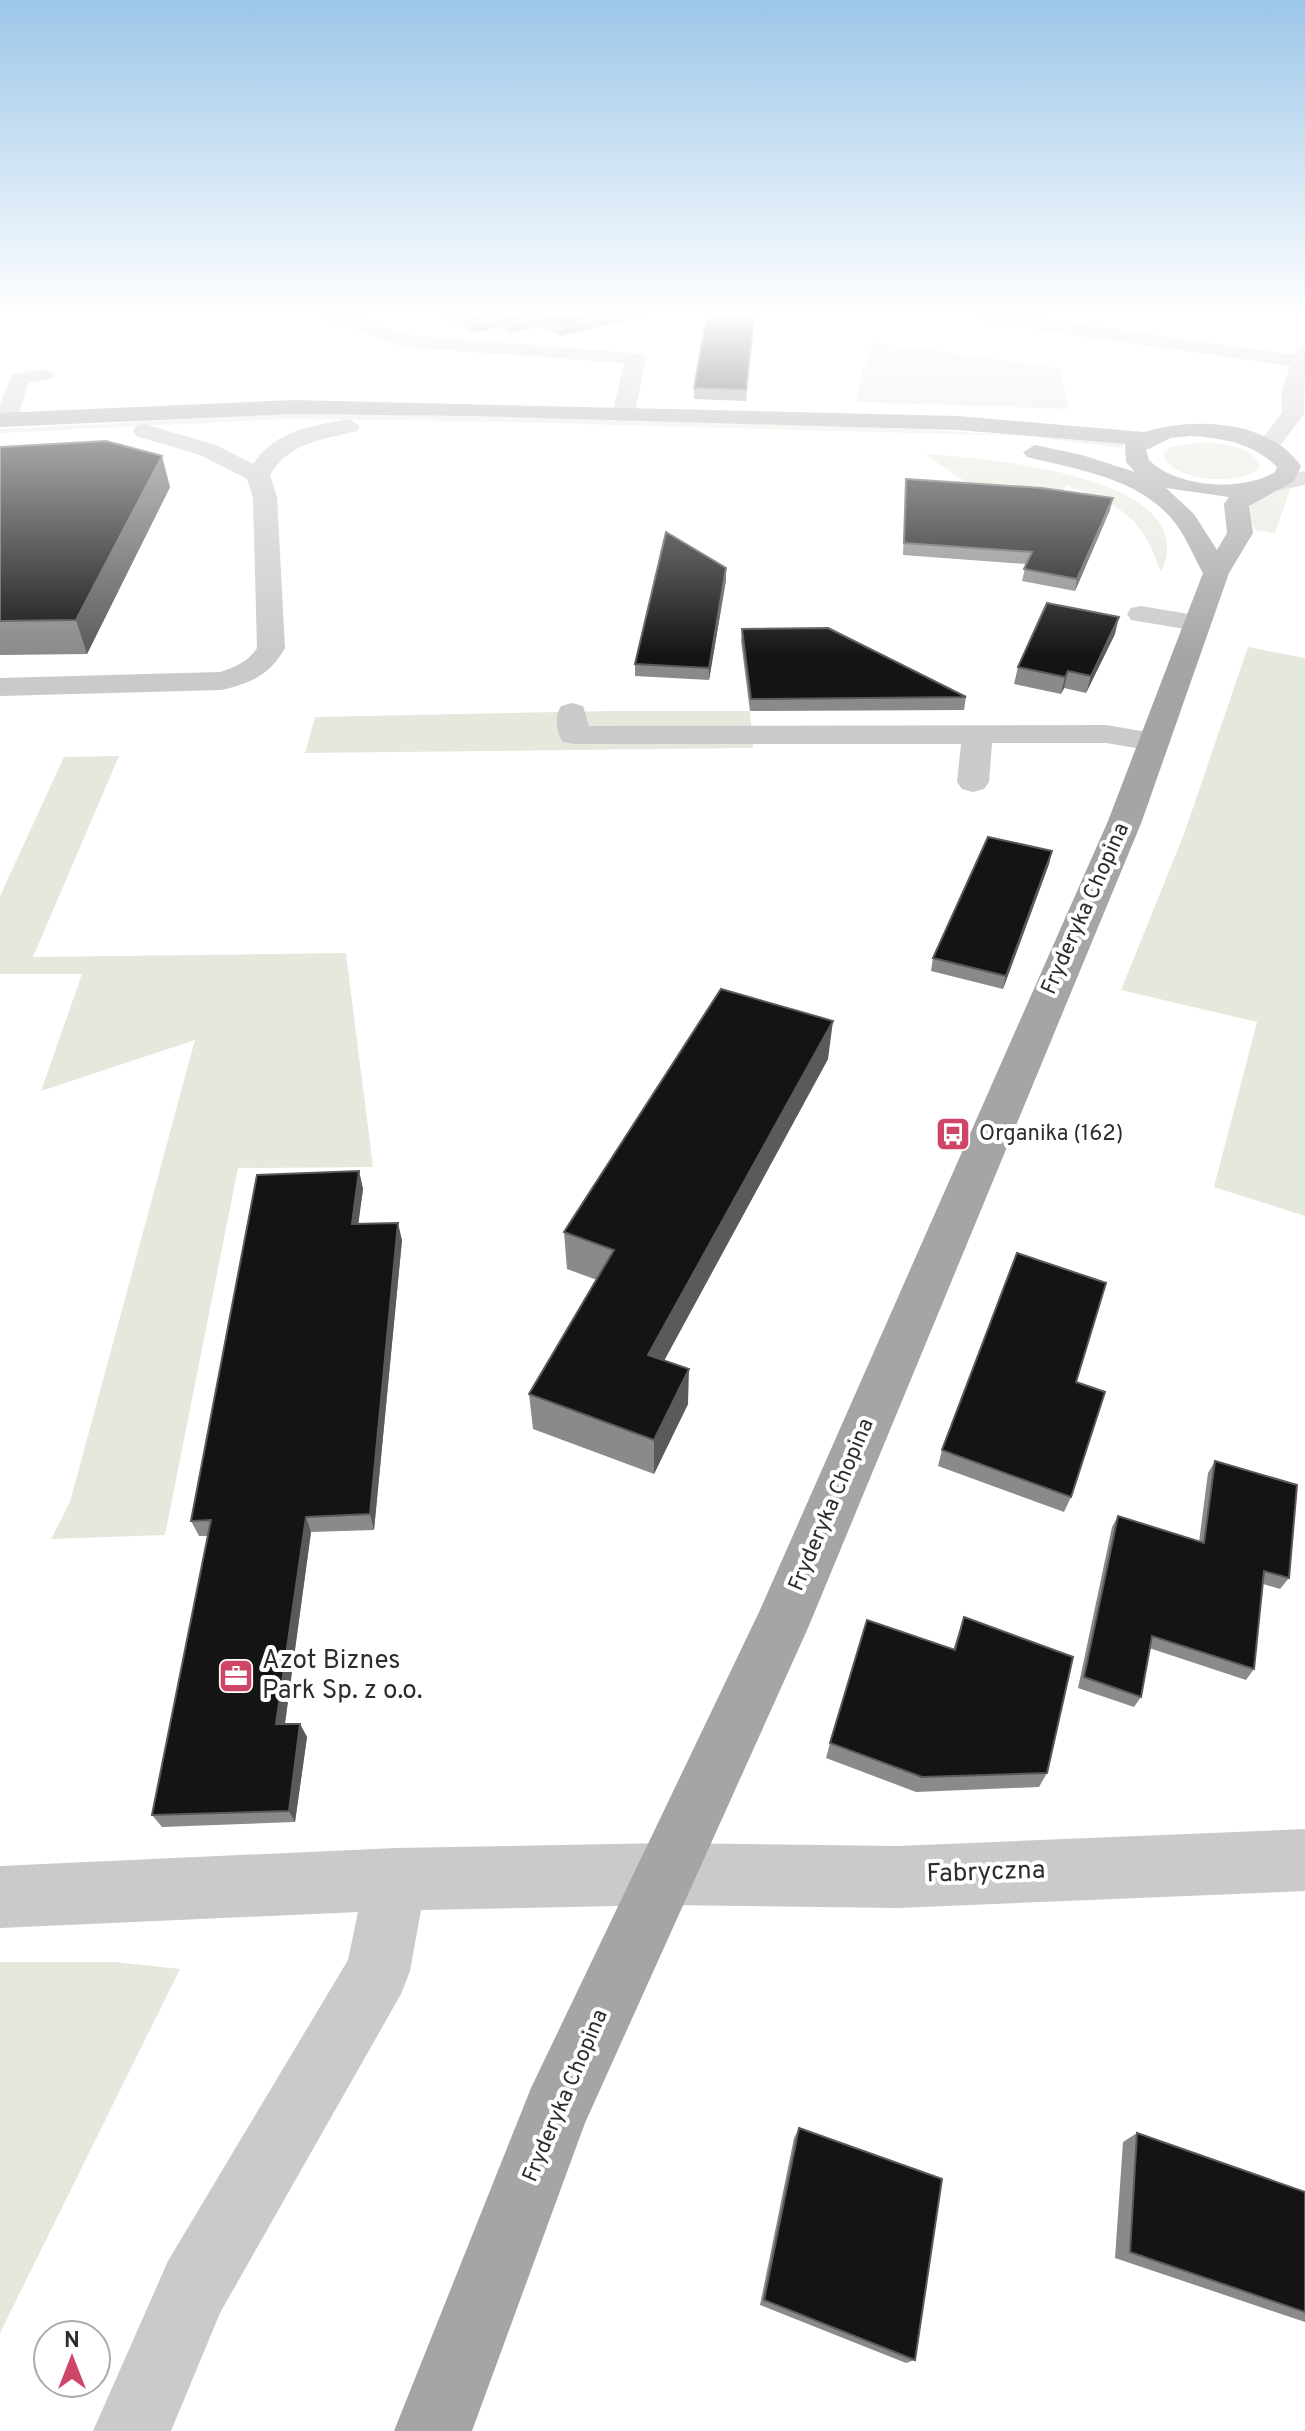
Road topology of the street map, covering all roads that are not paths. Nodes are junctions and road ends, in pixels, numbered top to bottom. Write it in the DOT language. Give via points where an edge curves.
graph roads {
  1 [pos="89,429"];
  2 [pos="208,429"];
  3 [pos="335,429"];
  4 [pos="481,429"];
  5 [pos="1003,429"];
  6 [pos="1238,429"];
  7 [pos="1290,429"];
  8 [pos="144,431"];
  9 [pos="1232,434"];
  10 [pos="964,442"];
  11 [pos="1138,449"];
  12 [pos="1285,454"];
  13 [pos="258,475"];
  14 [pos="1305,478"];
  15 [pos="1263,487"];
  16 [pos="1193,488"];
  17 [pos="1216,573"];
  18 [pos="1141,614"];
  19 [pos="1197,623"];
  20 [pos="0,687"];
  21 [pos="572,712"];
  22 [pos="977,734"];
  23 [pos="1154,742"];
  24 [pos="973,782"];
  25 [pos="1305,1860"];
  26 [pos="667,1874"];
  27 [pos="396,1879"];
  28 [pos="0,1897"];
  29 [pos="132,2431"];
  30 [pos="433,2431"];
  1 -- 8 [label="main road"];
  2 -- 8 [label="main road"];
  3 -- 13 [label="street" via="288,441 273,450"];
  4 -- 10 [label="main road"];
  5 -- 11 [label="main road"];
  6 -- 9 [label="street"];
  7 -- 12 [label="street, Fryderyka Chopina"];
  8 -- 13 [label="street" via="208,450"];
  9 -- 11 [label="main road" via="1181,431"];
  9 -- 12 [label="main road"];
  10 -- 11 [label="main road"];
  10 -- 17 [label="main road" via="1076,460 1130,479 1184,516"];
  11 -- 16 [label="main road" via="1154,475"];
  12 -- 15 [label="main road, Fryderyka Chopina" via="1286,476"];
  13 -- 20 [label="street" via="265,497 271,648 263,662 247,673 201,684"];
  14 -- 15 [label="street"];
  15 -- 16 [label="main road"];
  15 -- 17 [label="main road, Fryderyka Chopina" via="1236,504 1240,533"];
  16 -- 17 [label="main road" via="1207,521"];
  17 -- 19 [label="main road, Fryderyka Chopina"];
  18 -- 19 [label="street"];
  19 -- 23 [label="main road, Fryderyka Chopina"];
  21 -- 22 [label="street" via="574,735 714,722"];
  22 -- 23 [label="street" via="1106,734"];
  22 -- 24 [label="street"];
  23 -- 26 [label="main road, Fryderyka Chopina" via="786,1614"];
  25 -- 26 [label="street, Fabryczna" via="898,1877"];
  26 -- 27 [label="street, Fabryczna"];
  26 -- 30 [label="main road, Fryderyka Chopina" via="555,2112"];
  27 -- 28 [label="street, Fabryczna"];
  27 -- 29 [label="street" via="378,1971 194,2287"];
}
